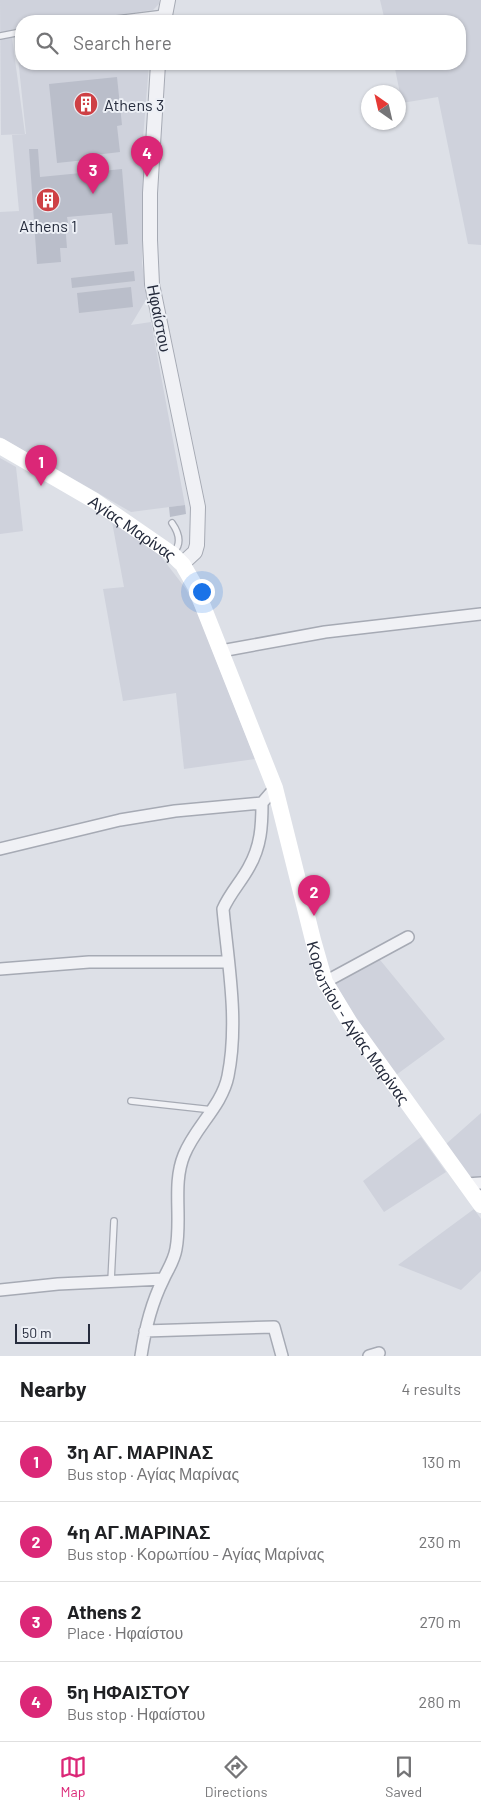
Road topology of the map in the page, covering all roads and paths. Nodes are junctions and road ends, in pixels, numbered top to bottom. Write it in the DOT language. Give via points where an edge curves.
graph roads {
  1 [pos="166,11"];
  2 [pos="140,15"];
  3 [pos="15,33"];
  4 [pos="0,36"];
  5 [pos="158,70"];
  6 [pos="0,446"];
  7 [pos="172,523"];
  8 [pos="177,559"];
  9 [pos="481,614"];
  10 [pos="221,651"];
  11 [pos="276,788"];
  12 [pos="262,803"];
  13 [pos="0,849"];
  14 [pos="408,937"];
  15 [pos="228,962"];
  16 [pos="0,969"];
  17 [pos="325,982"];
  18 [pos="131,1101"];
  19 [pos="213,1110"];
  20 [pos="474,1184"];
  21 [pos="481,1205"];
  22 [pos="114,1221"];
  23 [pos="163,1279"];
  24 [pos="111,1282"];
  25 [pos="0,1290"];
  26 [pos="145,1331"];
  27 [pos="142,1356"];
  28 [pos="282,1356"];
  1 -- 2 [label="lane"];
  3 -- 4 [label="lane"];
  5 -- 8 [label="street, Ηφαίστου" via="150,193 152,287 198,507 198,546 195,552"];
  6 -- 8 [label="main road, Αγίας Μαρίνας" via="95,501"];
  7 -- 8 [label="lane" via="178,535"];
  8 -- 10 [label="main road, Αγίας Μαρίνας" via="195,586"];
  9 -- 10 [label="street" via="325,632"];
  10 -- 11 [label="main road, Κορωπίου - Αγίας Μαρίνας"];
  11 -- 12 [label="street"];
  11 -- 17 [label="main road, Κορωπίου - Αγίας Μαρίνας"];
  12 -- 13 [label="street" via="120,820"];
  12 -- 15 [label="street" via="262,831 256,852 223,909"];
  14 -- 17 [label="street"];
  15 -- 16 [label="street" via="89,962"];
  15 -- 19 [label="street" via="232,1005 228,1078"];
  17 -- 20 [label="main road, Κορωπίου - Αγίας Μαρίνας" via="350,1023"];
  18 -- 19 [label="lane"];
  19 -- 23 [label="street" via="193,1138 179,1168 176,1248 172,1265"];
  20 -- 21 [label="main road, Κορωπίου - Αγίας Μαρίνας"];
  22 -- 24 [label="lane"];
  23 -- 24 [label="street"];
  23 -- 26 [label="street"];
  24 -- 25 [label="street"];
  26 -- 27 [label="street"];
  26 -- 28 [label="street" via="274,1326"];
}
